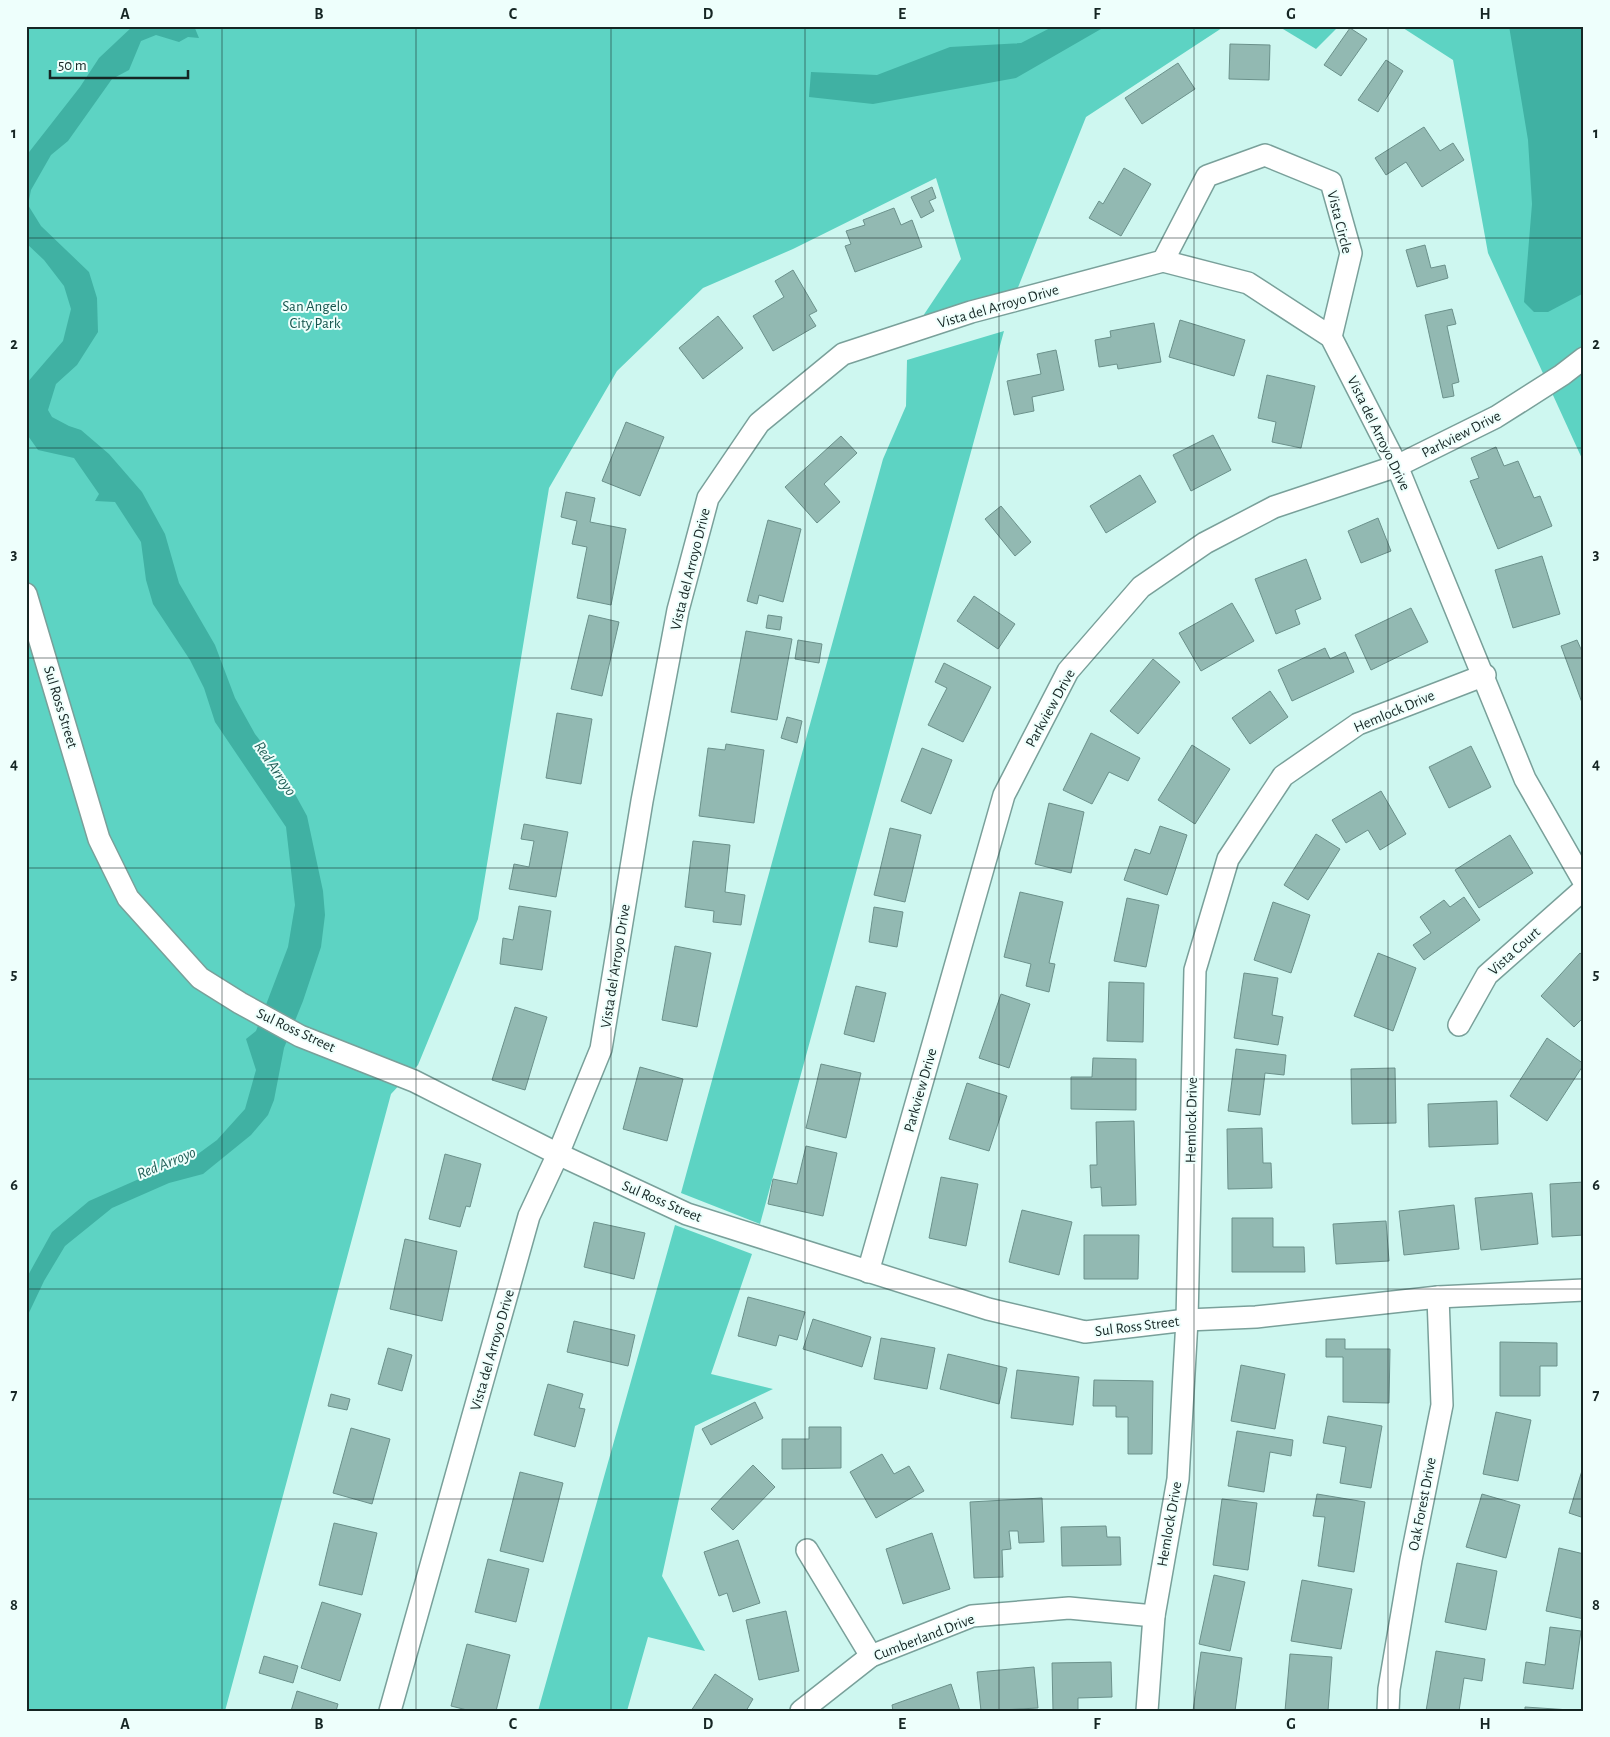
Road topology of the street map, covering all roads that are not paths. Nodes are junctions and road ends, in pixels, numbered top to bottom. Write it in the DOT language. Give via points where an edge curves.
graph roads {
  1 [pos="1163,261"];
  2 [pos="1331,337"];
  3 [pos="1584,358"];
  4 [pos="1397,466"];
  5 [pos="26,594"];
  6 [pos="1485,675"];
  7 [pos="1584,882"];
  8 [pos="1584,889"];
  9 [pos="1459,1025"];
  10 [pos="558,1154"];
  11 [pos="868,1272"];
  12 [pos="1584,1290"];
  13 [pos="1438,1297"];
  14 [pos="1187,1320"];
  15 [pos="807,1550"];
  16 [pos="1154,1616"];
  17 [pos="871,1656"];
  18 [pos="390,1711"];
  19 [pos="801,1711"];
  20 [pos="1147,1711"];
  21 [pos="1388,1711"];
  1 -- 2 [label="street, Vista del Arroyo Drive" via="1248,283"];
  1 -- 2 [label="street, Vista Circle" via="1206,176 1265,155 1330,182 1351,253"];
  1 -- 10 [label="street, Vista del Arroyo Drive" via="971,312 843,354 759,422 708,498 678,610 601,1049"];
  2 -- 4 [label="street, Vista del Arroyo Drive"];
  3 -- 4 [label="street, Parkview Drive" via="1496,417"];
  4 -- 6 [label="street, Vista del Arroyo Drive"];
  4 -- 11 [label="street, Parkview Drive" via="1274,507 1205,543 1141,587 1068,671 1004,795"];
  5 -- 10 [label="street, Sul Ross Street" via="99,839 128,898 200,978 300,1036 414,1081"];
  6 -- 7 [label="street, Vista del Arroyo Drive" via="1525,779"];
  6 -- 14 [label="street, Hemlock Drive" via="1358,724 1283,776 1228,859 1195,970"];
  8 -- 9 [label="street, Vista Court" via="1486,975"];
  10 -- 11 [label="street, Sul Ross Street" via="687,1214"];
  10 -- 18 [label="street, Vista del Arroyo Drive" via="530,1216"];
  11 -- 14 [label="street, Sul Ross Street" via="988,1310 1085,1332"];
  12 -- 13 [label="street, Sul Ross Street"];
  13 -- 14 [label="street, Sul Ross Street" via="1256,1317"];
  13 -- 21 [label="street, Oak Forest Drive" via="1442,1406 1411,1560"];
  14 -- 16 [label="street, Hemlock Drive" via="1178,1479"];
  15 -- 17 [label="street"];
  16 -- 17 [label="street, Cumberland Drive" via="1069,1608 972,1616"];
  16 -- 20 [label="street, Hemlock Drive"];
  17 -- 19 [label="street, Cumberland Drive"];
}
